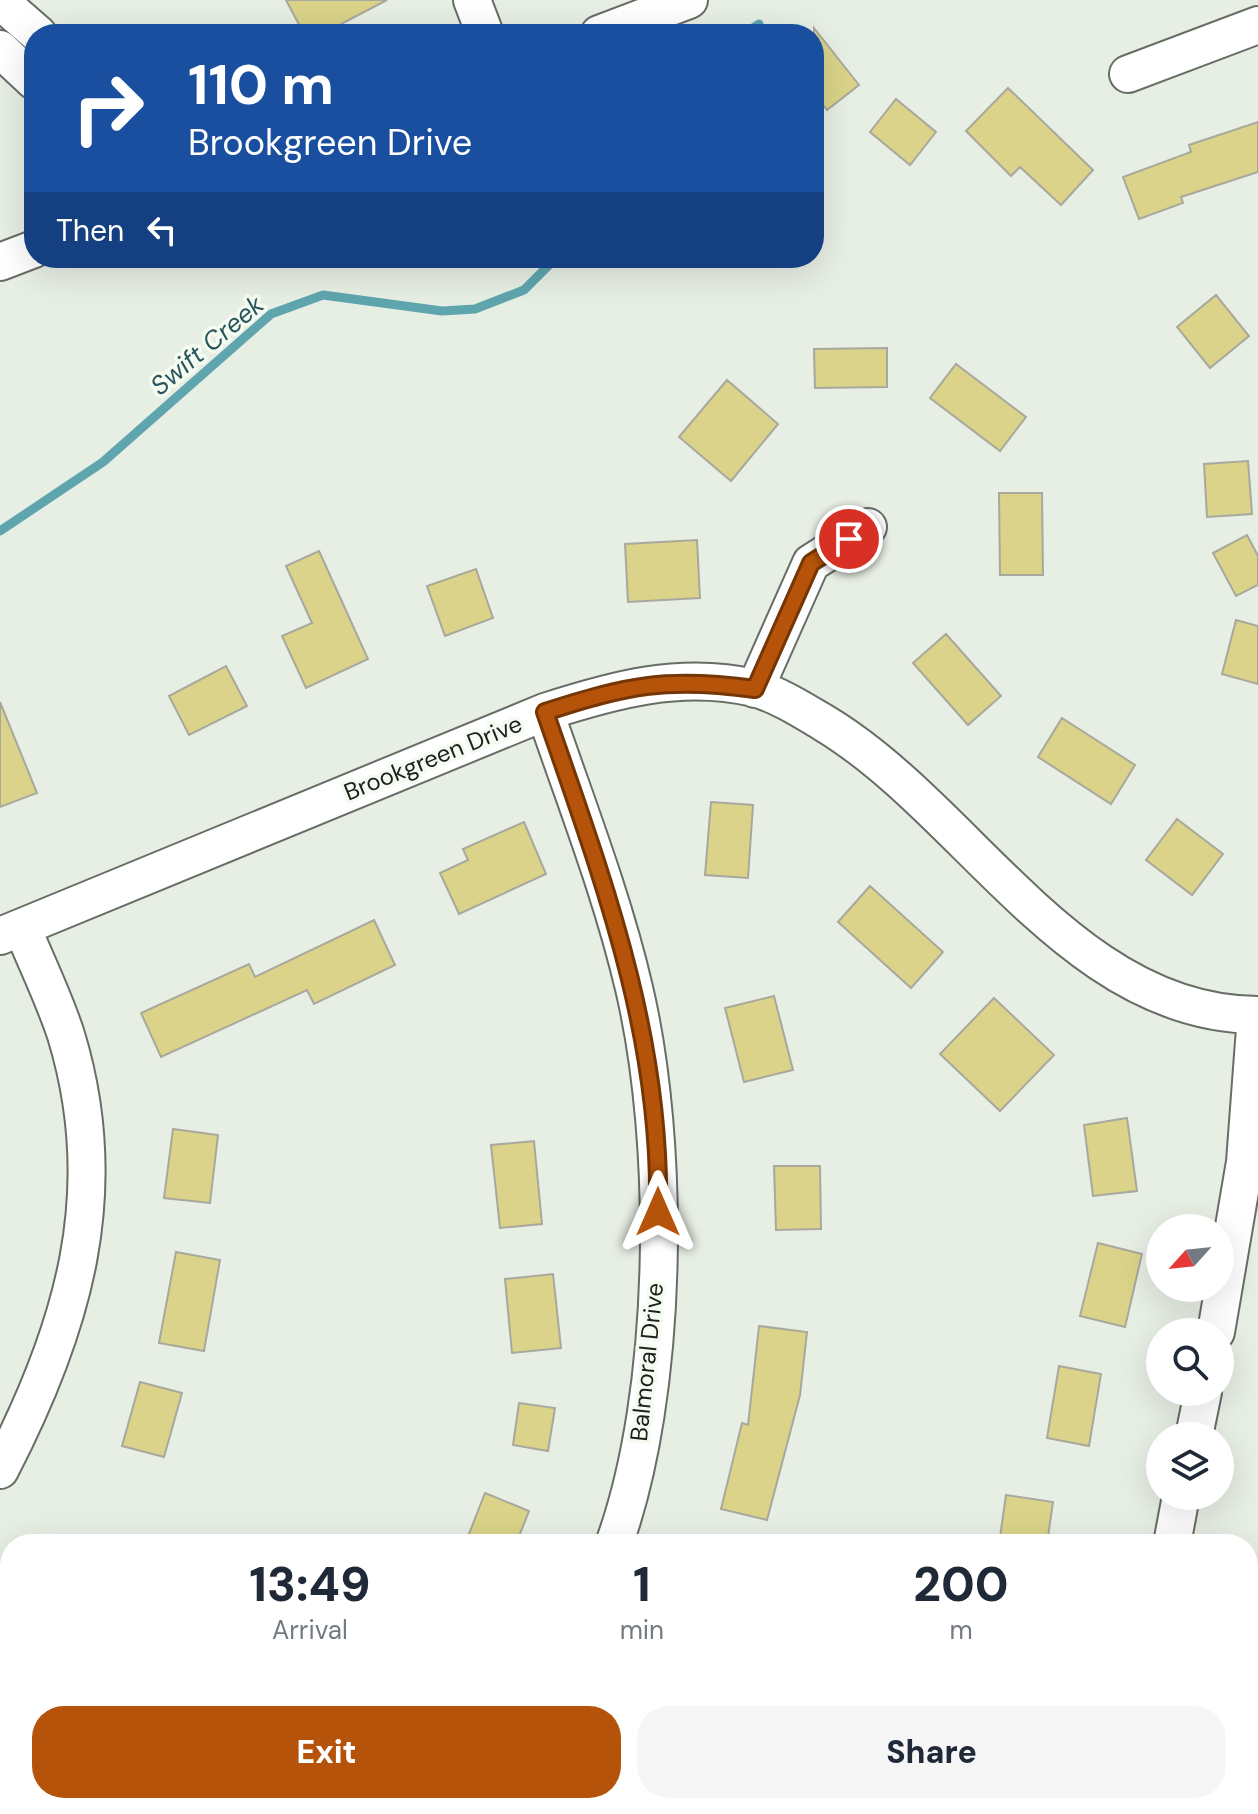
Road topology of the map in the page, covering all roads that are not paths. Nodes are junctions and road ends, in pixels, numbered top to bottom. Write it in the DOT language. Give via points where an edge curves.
graph roads {
  1 [pos="472,0"];
  2 [pos="689,0"];
  3 [pos="0,1"];
  4 [pos="26,24"];
  5 [pos="481,24"];
  6 [pos="625,24"];
  7 [pos="1258,25"];
  8 [pos="0,49"];
  9 [pos="24,72"];
  10 [pos="1128,74"];
  11 [pos="24,253"];
  12 [pos="0,262"];
  13 [pos="868,527"];
  14 [pos="755,689"];
  15 [pos="545,712"];
  16 [pos="11,931"];
  17 [pos="1257,1015"];
  18 [pos="1218,1318"];
  19 [pos="0,1470"];
  20 [pos="1178,1510"];
  21 [pos="617,1534"];
  22 [pos="1174,1534"];
  1 -- 5 [label="street"];
  2 -- 6 [label="street"];
  3 -- 4 [label="street"];
  7 -- 10 [label="street"];
  8 -- 9 [label="street"];
  11 -- 12 [label="street"];
  13 -- 14 [label="street" via="811,563"];
  14 -- 15 [label="street, Brookgreen Drive" via="710,683 638,685"];
  14 -- 17 [label="street, Brookgreen Drive" via="825,723 892,771 1065,939 1100,962 1196,1007"];
  15 -- 16 [label="street, Brookgreen Drive"];
  15 -- 21 [label="street, Balmoral Drive" via="617,920 635,991 658,1183 646,1399 635,1471"];
  16 -- 19 [label="street" via="65,1032 83,1115 86,1222 67,1314"];
  17 -- 18 [label="street" via="1245,1162"];
  20 -- 22 [label="street"];
}
